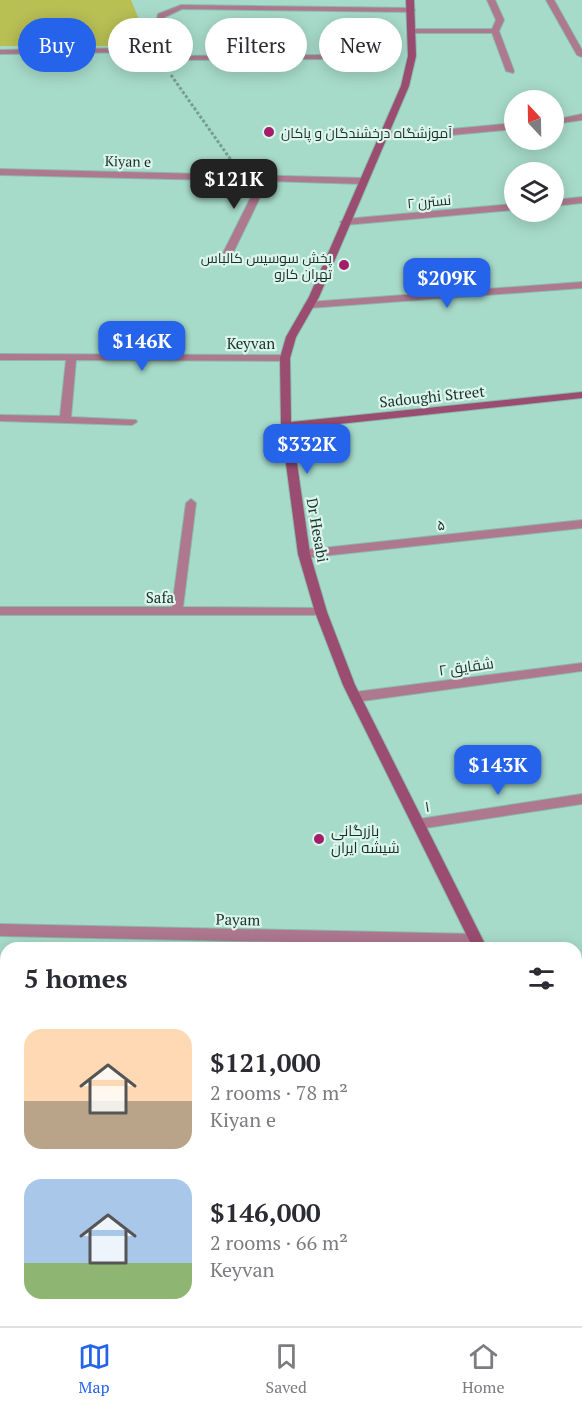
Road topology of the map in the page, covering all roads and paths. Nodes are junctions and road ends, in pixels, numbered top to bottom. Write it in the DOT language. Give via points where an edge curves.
graph roads {
  1 [pos="491,0"];
  2 [pos="550,0"];
  3 [pos="411,5"];
  4 [pos="161,18"];
  5 [pos="413,31"];
  6 [pos="495,31"];
  7 [pos="0,52"];
  8 [pos="108,52"];
  9 [pos="581,55"];
  10 [pos="319,57"];
  11 [pos="193,58"];
  12 [pos="510,71"];
  13 [pos="168,72"];
  14 [pos="582,117"];
  15 [pos="564,120"];
  16 [pos="504,127"];
  17 [pos="382,135"];
  18 [pos="0,172"];
  19 [pos="243,178"];
  20 [pos="265,178"];
  21 [pos="363,181"];
  22 [pos="582,200"];
  23 [pos="564,202"];
  24 [pos="504,208"];
  25 [pos="345,222"];
  26 [pos="228,253"];
  27 [pos="582,285"];
  28 [pos="309,305"];
  29 [pos="0,357"];
  30 [pos="71,357"];
  31 [pos="285,358"];
  32 [pos="582,395"];
  33 [pos="0,418"];
  34 [pos="65,420"];
  35 [pos="132,422"];
  36 [pos="286,426"];
  37 [pos="191,503"];
  38 [pos="582,524"];
  39 [pos="304,554"];
  40 [pos="0,611"];
  41 [pos="177,612"];
  42 [pos="321,612"];
  43 [pos="582,667"];
  44 [pos="355,697"];
  45 [pos="582,799"];
  46 [pos="419,824"];
  47 [pos="0,930"];
  48 [pos="409,942"];
  49 [pos="476,942"];
  1 -- 6 [label="street" via="500,20"];
  2 -- 9 [label="street"];
  3 -- 4 [label="street" via="180,7"];
  3 -- 5 [label="main road, Dr Hesabi"];
  5 -- 6 [label="street"];
  5 -- 17 [label="main road, Dr Hesabi" via="405,86"];
  6 -- 12 [label="street"];
  7 -- 8 [label="street"];
  10 -- 11 [label="street"];
  13 -- 19 [label="path"];
  14 -- 15 [label="street"];
  16 -- 17 [label="street"];
  17 -- 21 [label="main road, Dr Hesabi"];
  18 -- 19 [label="street, Kiyan e"];
  19 -- 20 [label="street, Kiyan e"];
  20 -- 21 [label="street, Kiyan e"];
  20 -- 26 [label="street"];
  21 -- 25 [label="main road, Dr Hesabi"];
  22 -- 23 [label="street"];
  24 -- 25 [label="street, نسترن ۲"];
  25 -- 28 [label="main road, Dr Hesabi"];
  27 -- 28 [label="street"];
  28 -- 31 [label="main road, Dr Hesabi" via="291,337"];
  29 -- 30 [label="street, Keyvan"];
  30 -- 31 [label="street, Keyvan"];
  30 -- 34 [label="street"];
  31 -- 36 [label="main road, Dr Hesabi"];
  32 -- 36 [label="main road, Sadoughi Street"];
  33 -- 34 [label="street"];
  34 -- 35 [label="street"];
  36 -- 39 [label="main road, Dr Hesabi"];
  37 -- 41 [label="street"];
  38 -- 39 [label="street, ۵"];
  39 -- 42 [label="main road, Dr Hesabi"];
  40 -- 41 [label="street, Safa"];
  41 -- 42 [label="street, Safa"];
  42 -- 44 [label="main road, Dr Hesabi"];
  43 -- 44 [label="street, شقایق ۲"];
  44 -- 46 [label="main road, Dr Hesabi"];
  45 -- 46 [label="street, ۱"];
  46 -- 49 [label="main road, Dr Hesabi"];
  47 -- 48 [label="street, Payam"];
}
